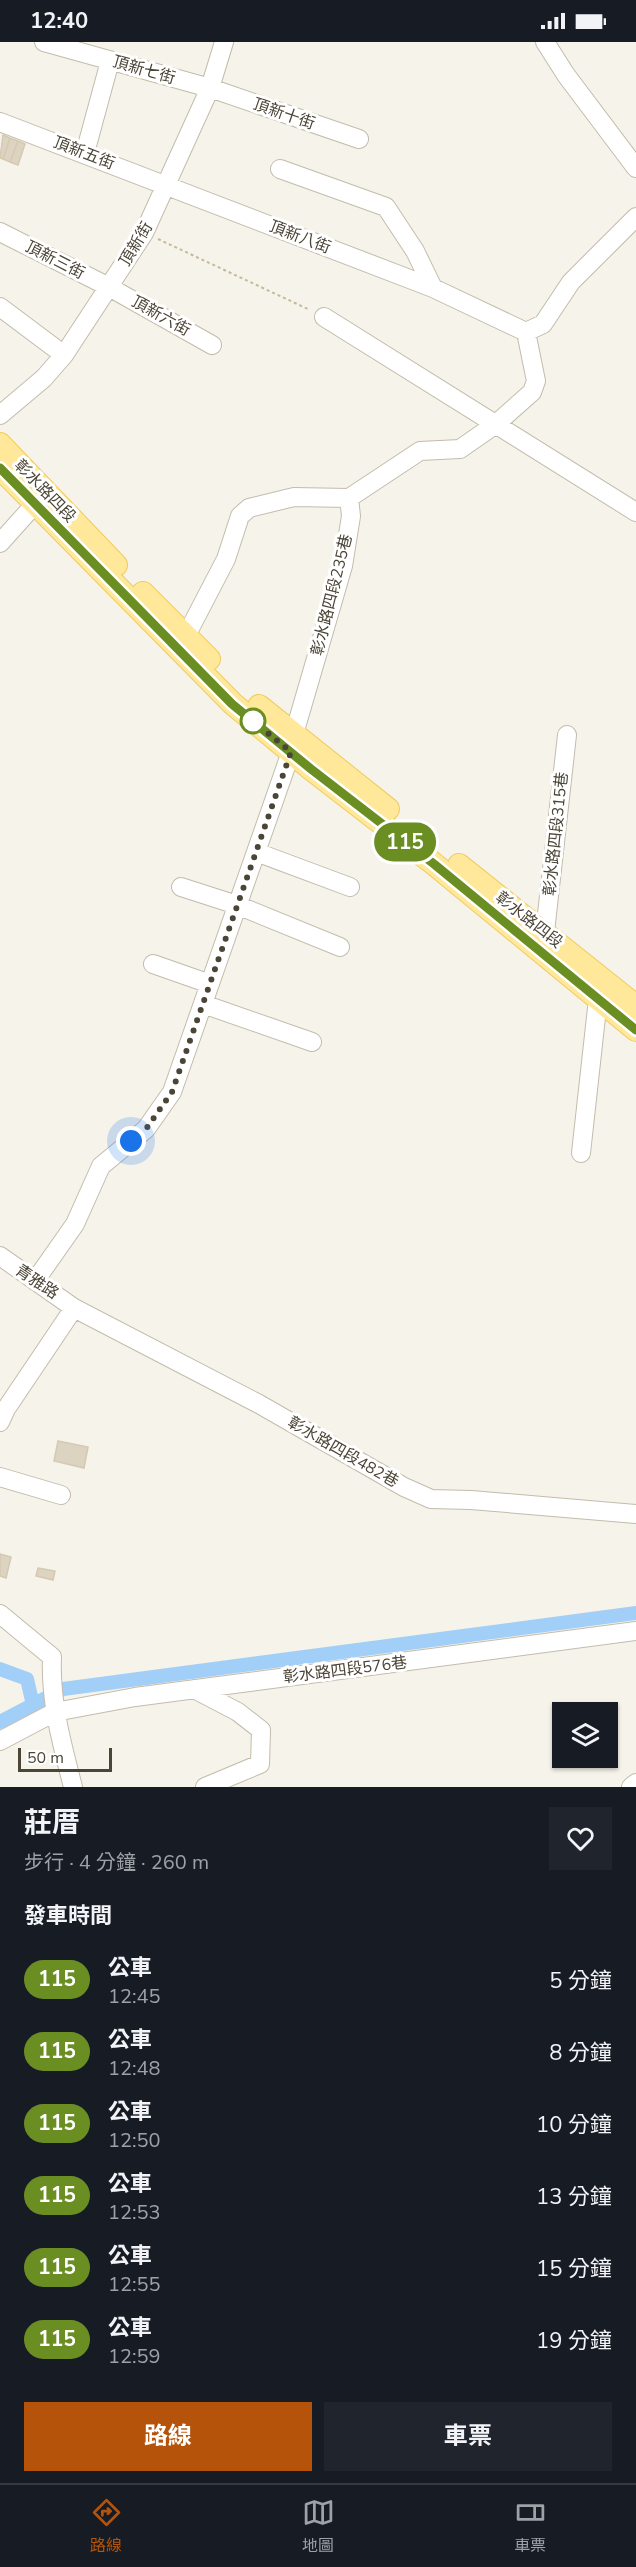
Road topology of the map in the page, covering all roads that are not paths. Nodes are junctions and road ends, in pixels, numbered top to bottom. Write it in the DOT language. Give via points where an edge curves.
graph roads {
  1 [pos="44,42"];
  2 [pos="224,42"];
  3 [pos="545,42"];
  4 [pos="110,61"];
  5 [pos="210,88"];
  6 [pos="0,122"];
  7 [pos="358,140"];
  8 [pos="85,153"];
  9 [pos="636,168"];
  10 [pos="280,169"];
  11 [pos="167,186"];
  12 [pos="636,217"];
  13 [pos="0,232"];
  14 [pos="110,287"];
  15 [pos="433,288"];
  16 [pos="0,307"];
  17 [pos="324,317"];
  18 [pos="526,332"];
  19 [pos="212,345"];
  20 [pos="64,355"];
  21 [pos="0,415"];
  22 [pos="496,424"];
  23 [pos="0,444"];
  24 [pos="0,468"];
  25 [pos="349,498"];
  26 [pos="35,504"];
  27 [pos="636,512"];
  28 [pos="0,543"];
  29 [pos="186,636"];
  30 [pos="567,735"];
  31 [pos="292,743"];
  32 [pos="256,852"];
  33 [pos="181,887"];
  34 [pos="350,887"];
  35 [pos="237,905"];
  36 [pos="545,932"];
  37 [pos="340,947"];
  38 [pos="566,960"];
  39 [pos="153,964"];
  40 [pos="210,984"];
  41 [pos="598,999"];
  42 [pos="203,1004"];
  43 [pos="636,1006"];
  44 [pos="636,1030"];
  45 [pos="312,1042"];
  46 [pos="581,1153"];
  47 [pos="1,1258"];
  48 [pos="35,1281"];
  49 [pos="74,1308"];
  50 [pos="0,1422"];
  51 [pos="0,1477"];
  52 [pos="61,1495"];
  53 [pos="636,1514"];
  54 [pos="0,1614"];
  55 [pos="636,1631"];
  56 [pos="194,1689"];
  57 [pos="55,1712"];
  58 [pos="0,1741"];
  59 [pos="636,1783"];
  60 [pos="73,1787"];
  61 [pos="205,1787"];
  62 [pos="631,1787"];
  1 -- 4 [label="street, 頂新七街"];
  2 -- 5 [label="street, 頂新街"];
  3 -- 9 [label="street"];
  4 -- 5 [label="street, 頂新七街"];
  4 -- 8 [label="street"];
  5 -- 7 [label="street, 頂新十街"];
  5 -- 11 [label="street, 頂新街"];
  6 -- 8 [label="street, 頂新五街"];
  8 -- 11 [label="street, 頂新五街"];
  10 -- 15 [label="street" via="386,207 416,251"];
  11 -- 14 [label="street, 頂新街" via="144,233"];
  11 -- 15 [label="street, 頂新八街"];
  12 -- 18 [label="street" via="571,282 543,324"];
  13 -- 14 [label="street, 頂新三街"];
  14 -- 19 [label="street, 頂新六街"];
  14 -- 20 [label="street, 頂新街"];
  15 -- 18 [label="street, 頂新八街"];
  16 -- 20 [label="street"];
  17 -- 22 [label="street"];
  18 -- 22 [label="street" via="536,381 532,392"];
  20 -- 21 [label="street, 頂新街" via="44,378"];
  22 -- 25 [label="street" via="460,449 420,451"];
  22 -- 27 [label="street"];
  23 -- 29 [label="main road, 彰水路四段"];
  24 -- 26 [label="main road, 彰水路四段"];
  25 -- 29 [label="street" via="294,497 249,508 240,516 226,559"];
  25 -- 31 [label="street, 彰水路四段235巷" via="351,516 343,566"];
  26 -- 28 [label="street"];
  26 -- 31 [label="main road, 彰水路四段" via="232,704"];
  29 -- 31 [label="main road, 彰水路四段"];
  30 -- 36 [label="street, 彰水路四段315巷"];
  31 -- 32 [label="street, 彰水路四段235巷"];
  31 -- 36 [label="main road, 彰水路四段"];
  31 -- 38 [label="main road, 彰水路四段" via="434,864"];
  32 -- 34 [label="street"];
  32 -- 35 [label="street, 彰水路四段235巷"];
  33 -- 35 [label="street"];
  35 -- 37 [label="street"];
  35 -- 40 [label="street, 彰水路四段235巷"];
  36 -- 38 [label="main road, 彰水路四段"];
  38 -- 41 [label="main road, 彰水路四段"];
  38 -- 43 [label="main road, 彰水路四段"];
  39 -- 40 [label="street"];
  40 -- 42 [label="street, 彰水路四段235巷"];
  41 -- 44 [label="main road, 彰水路四段"];
  41 -- 46 [label="street"];
  42 -- 45 [label="street"];
  42 -- 48 [label="street, 彰水路四段235巷" via="172,1092 146,1129 101,1166 75,1224"];
  47 -- 48 [label="street, 青雅路"];
  48 -- 49 [label="street, 青雅路"];
  49 -- 50 [label="street"];
  49 -- 53 [label="street, 彰水路四段482巷" via="430,1499"];
  51 -- 52 [label="street"];
  54 -- 57 [label="street" via="52,1657"];
  55 -- 56 [label="street, 彰水路四段576巷"];
  56 -- 57 [label="street, 彰水路四段576巷"];
  56 -- 61 [label="street" via="238,1712 261,1730 260,1764"];
  57 -- 58 [label="street, 彰水路四段576巷"];
  57 -- 60 [label="street"];
  59 -- 62 [label="street"];
}
